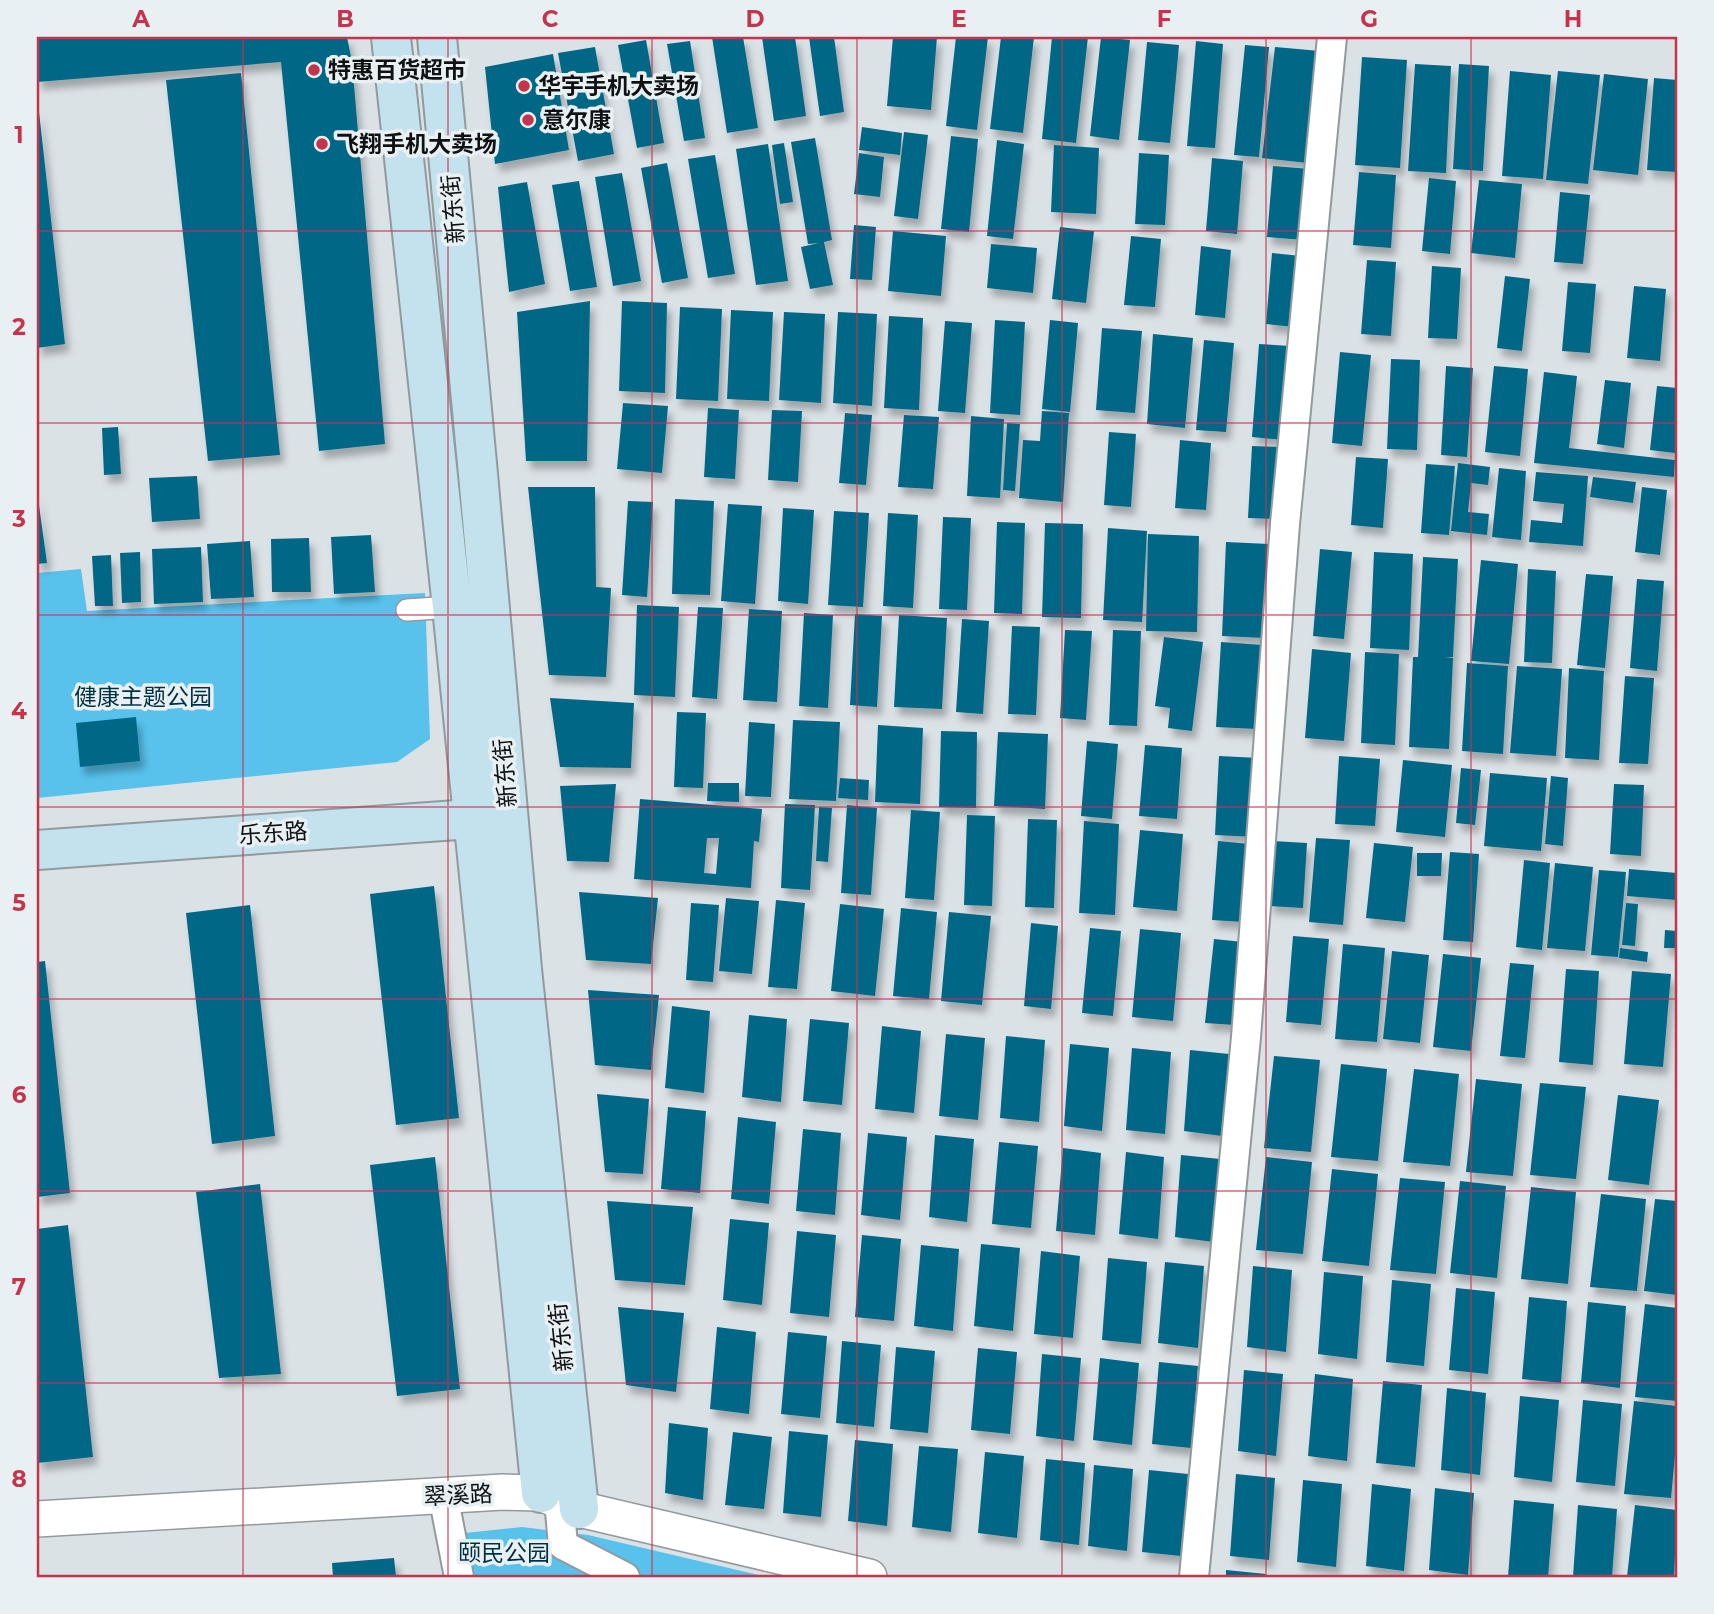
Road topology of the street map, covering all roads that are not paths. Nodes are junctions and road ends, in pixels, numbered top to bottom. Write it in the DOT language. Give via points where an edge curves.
graph roads {
  1 [pos="391,37"];
  2 [pos="436,37"];
  3 [pos="1332,37"];
  4 [pos="452,607"];
  5 [pos="407,610"];
  6 [pos="491,818"];
  7 [pos="37,850"];
  8 [pos="443,1495"];
  9 [pos="559,1501"];
  10 [pos="37,1519"];
  11 [pos="459,1577"];
  12 [pos="625,1577"];
  13 [pos="869,1577"];
  14 [pos="1194,1577"];
  1 -- 4 [label="main road, 新东街"];
  2 -- 6 [label="main road, 新东街" via="478,474"];
  3 -- 14 [label="street" via="1285,524 1246,1037"];
  4 -- 5 [label="street"];
  4 -- 6 [label="main road, 新东街"];
  6 -- 7 [label="main road, 乐东路"];
  6 -- 9 [label="main road, 新东街" via="523,982"];
  8 -- 9 [label="street, 翠溪路"];
  8 -- 10 [label="street, 翠溪路"];
  8 -- 11 [label="street"];
  9 -- 12 [label="street" via="563,1545"];
  9 -- 13 [label="street, 翠溪路"];
}
